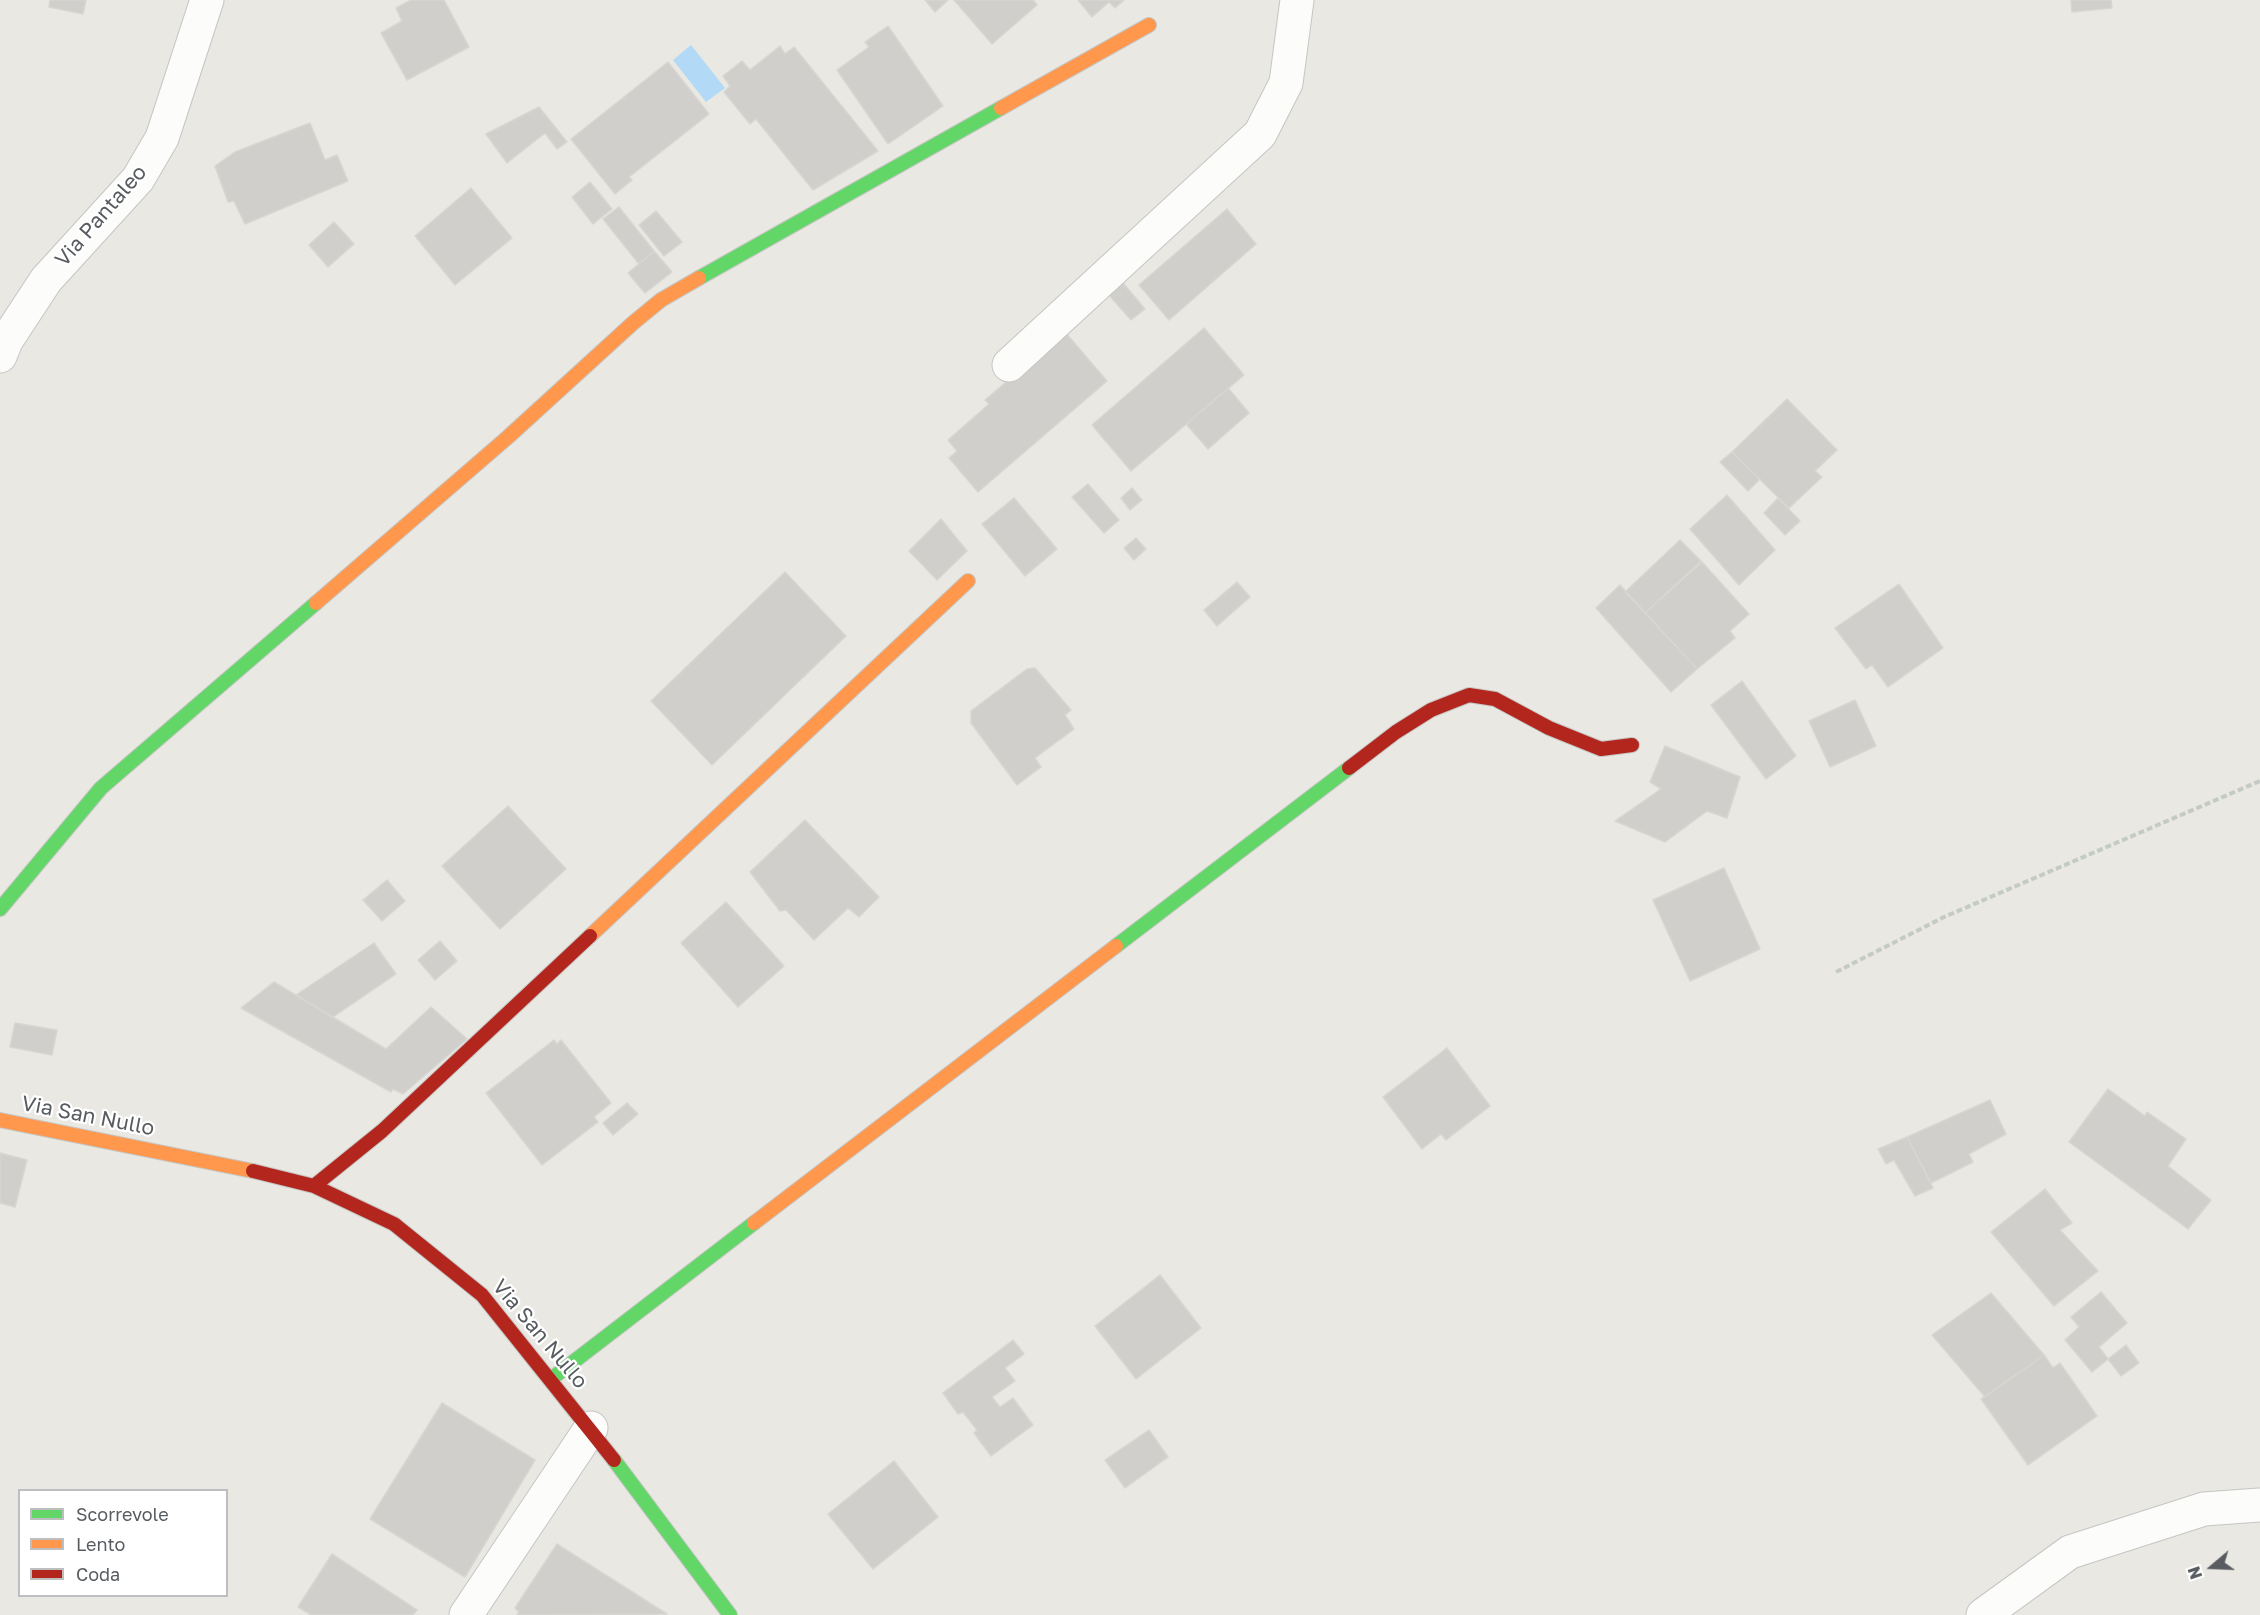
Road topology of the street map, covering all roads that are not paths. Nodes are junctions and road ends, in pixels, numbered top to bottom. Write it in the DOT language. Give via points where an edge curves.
graph roads {
  1 [pos="207,0"];
  2 [pos="1297,0"];
  3 [pos="1149,25"];
  4 [pos="0,356"];
  5 [pos="1010,365"];
  6 [pos="968,581"];
  7 [pos="1632,745"];
  8 [pos="0,909"];
  9 [pos="0,1120"];
  10 [pos="315,1186"];
  11 [pos="551,1379"];
  12 [pos="591,1428"];
  13 [pos="2260,1505"];
  14 [pos="466,1615"];
  15 [pos="730,1615"];
  16 [pos="1983,1615"];
  1 -- 4 [label="street, Via Pantaleo" via="162,138 138,179 46,280"];
  2 -- 5 [label="street" via="1286,83 1260,134"];
  3 -- 8 [label="street" via="661,300 101,788"];
  6 -- 10 [label="street" via="382,1131"];
  7 -- 11 [label="street" via="1601,749 1549,728 1495,699 1469,695 1431,710 1396,732"];
  9 -- 10 [label="street, Via San Nullo"];
  10 -- 11 [label="street, Via San Nullo" via="394,1224 482,1295"];
  11 -- 12 [label="street, Via San Nullo"];
  12 -- 14 [label="street"];
  12 -- 15 [label="street, Via San Nullo"];
  13 -- 16 [label="street" via="2204,1509 2070,1552"];
}
